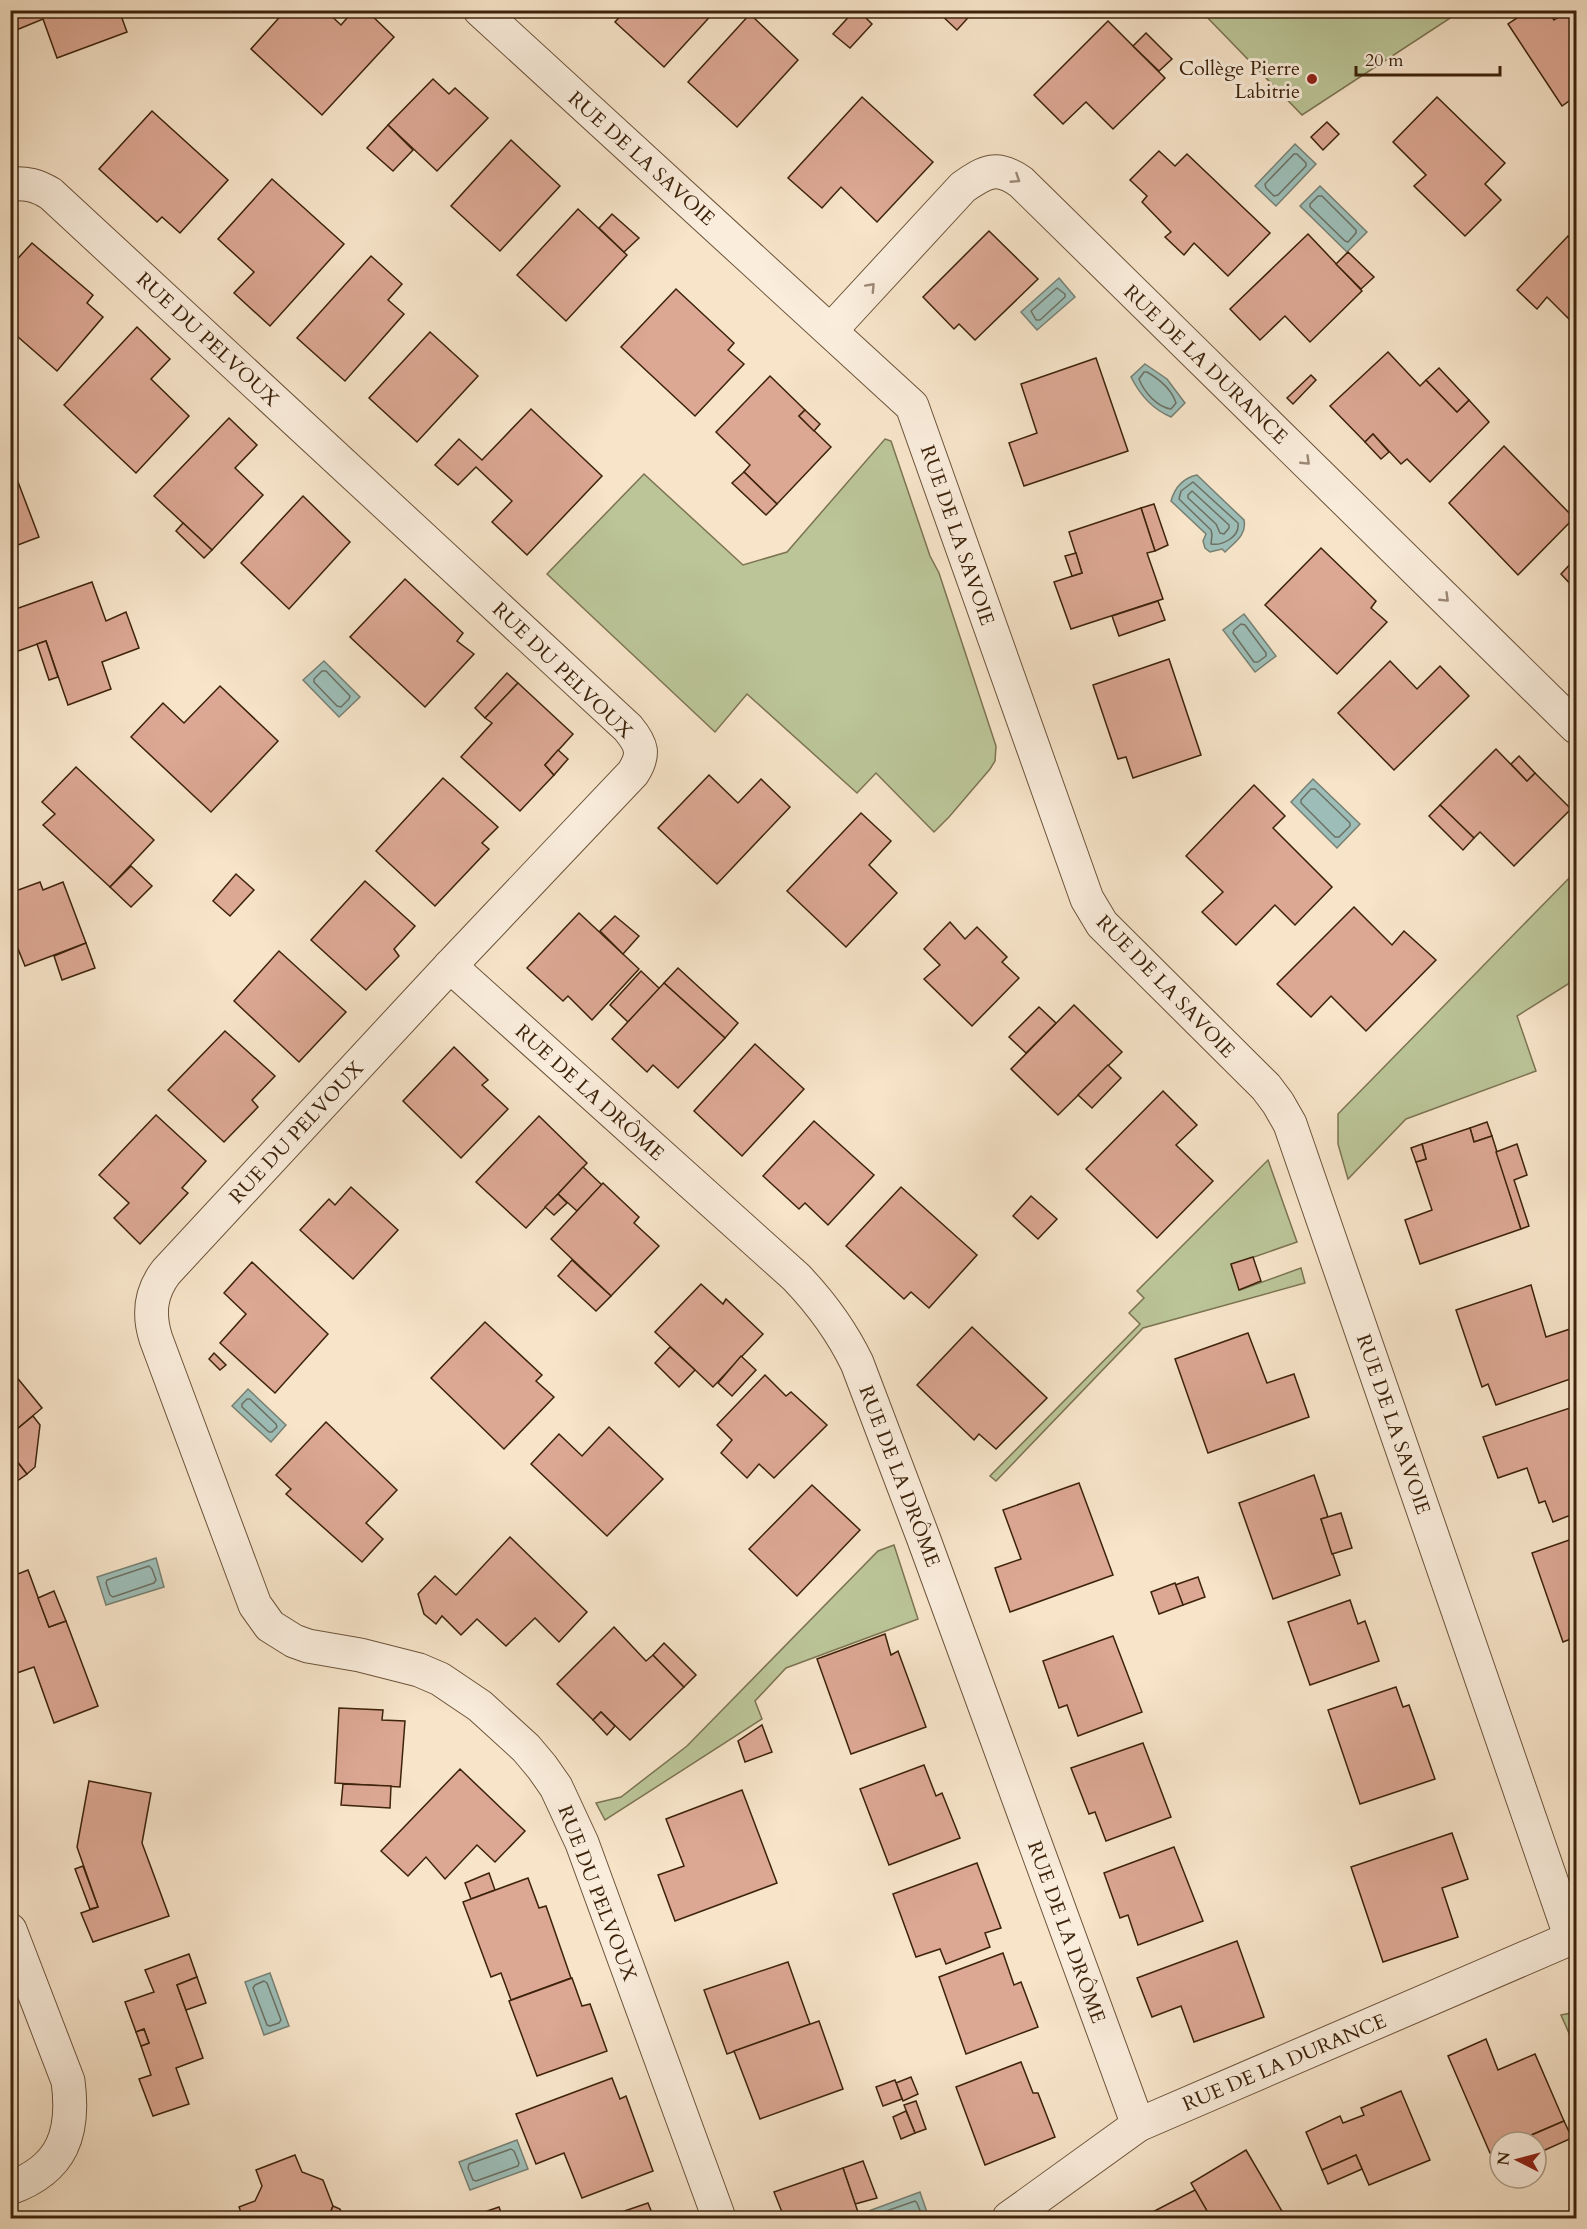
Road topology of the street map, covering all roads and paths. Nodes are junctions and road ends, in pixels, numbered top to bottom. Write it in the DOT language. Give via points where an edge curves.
graph roads {
  1 [pos="480,10"];
  2 [pos="10,184"];
  3 [pos="831,330"];
  4 [pos="1576,728"];
  5 [pos="450,966"];
  6 [pos="10,1930"];
  7 [pos="1574,1937"];
  8 [pos="1138,2125"];
  9 [pos="10,2188"];
  10 [pos="719,2218"];
  11 [pos="1009,2218"];
  1 -- 3 [label="street, RUE DE LA SAVOIE"];
  2 -- 5 [label="street, RUE DU PELVOUX" via="38,186 51,194 635,737 642,754 633,773"];
  3 -- 4 [label="street, RUE DE LA DURANCE, one-way" via="963,187 988,172 1012,176"];
  3 -- 7 [label="street, RUE DE LA SAVOIE" via="912,406 1094,914 1266,1088 1290,1124"];
  5 -- 8 [label="street, RUE DE LA DRÔME" via="796,1277 845,1339 923,1537"];
  5 -- 10 [label="street, RUE DU PELVOUX" via="166,1272 152,1299 153,1329 255,1605 270,1626 308,1646 378,1659 440,1679 480,1706 526,1748 556,1787 582,1843"];
  6 -- 9 [label="street" via="68,2080 70,2101 68,2133 55,2158 32,2178"];
  7 -- 8 [label="street, RUE DE LA DURANCE"];
  8 -- 11 [label="street, RUE DE LA DURANCE"];
}
